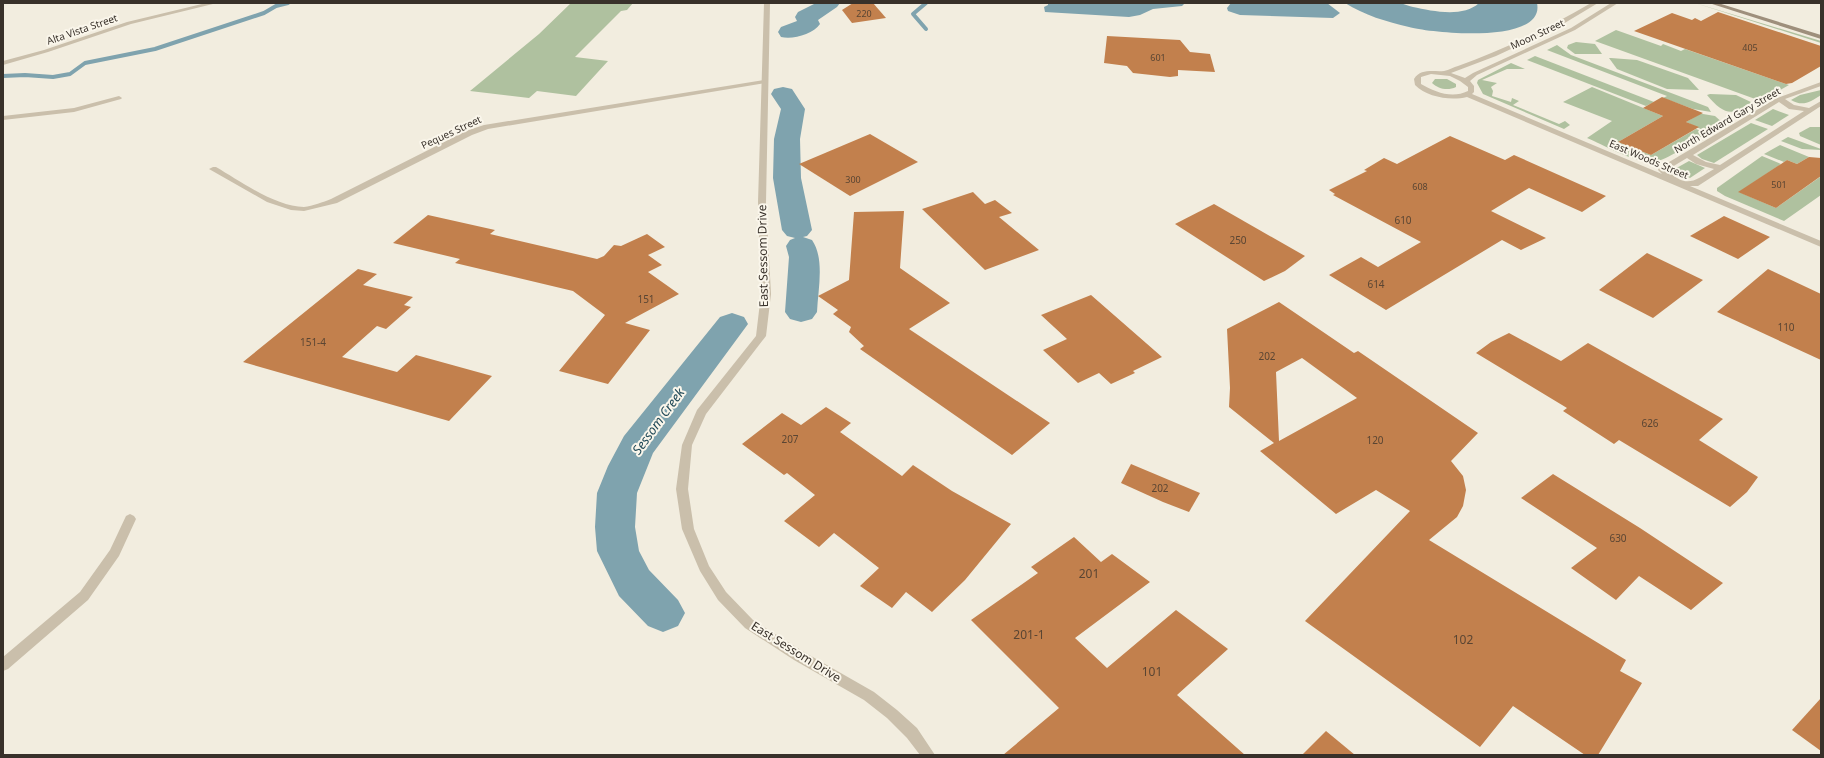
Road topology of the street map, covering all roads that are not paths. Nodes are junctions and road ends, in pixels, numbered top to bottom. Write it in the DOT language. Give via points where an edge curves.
graph roads {
  1 [pos="214,3"];
  2 [pos="767,3"];
  3 [pos="1595,3"];
  4 [pos="1615,3"];
  5 [pos="1712,3"];
  6 [pos="1821,37"];
  7 [pos="3,63"];
  8 [pos="1444,73"];
  9 [pos="1466,81"];
  10 [pos="764,82"];
  11 [pos="1821,84"];
  12 [pos="1468,95"];
  13 [pos="119,98"];
  14 [pos="1779,99"];
  15 [pos="1821,103"];
  16 [pos="1812,110"];
  17 [pos="3,118"];
  18 [pos="1688,154"];
  19 [pos="1721,167"];
  20 [pos="213,169"];
  21 [pos="1675,182"];
  22 [pos="1821,244"];
  23 [pos="130,519"];
  24 [pos="3,665"];
  25 [pos="928,755"];
  1 -- 7 [label="street, Alta Vista Street" via="129,23 46,52"];
  2 -- 10 [label="street, East Sessom Drive"];
  3 -- 8 [label="street, Moon Street" via="1556,26 1501,52"];
  4 -- 9 [label="street, Moon Street" via="1573,29 1475,74"];
  5 -- 6 [label="main road"];
  8 -- 9 [label="street"];
  8 -- 12 [label="street" via="1424,74 1416,79 1423,89 1435,94 1454,97"];
  9 -- 12 [label="street" via="1472,90"];
  10 -- 20 [label="street, Peques Street" via="487,126 334,201 309,208 286,207"];
  10 -- 25 [label="street, East Sessom Drive" via="762,202 766,294 761,336 701,413 687,445 682,489 688,529 704,568 722,596 749,624 869,696 912,733"];
  11 -- 14 [label="street, North Edward Gary Street"];
  12 -- 21 [label="street, East Woods Street"];
  13 -- 17 [label="street" via="74,110"];
  14 -- 16 [label="street" via="1792,107"];
  14 -- 18 [label="street, North Edward Gary Street"];
  15 -- 16 [label="street"];
  16 -- 19 [label="street"];
  18 -- 19 [label="street" via="1702,164"];
  18 -- 21 [label="street, North Edward Gary Street" via="1662,170"];
  19 -- 21 [label="street" via="1695,184"];
  21 -- 22 [label="street, East Woods Street"];
  23 -- 24 [label="street" via="115,553 84,596"];
}
